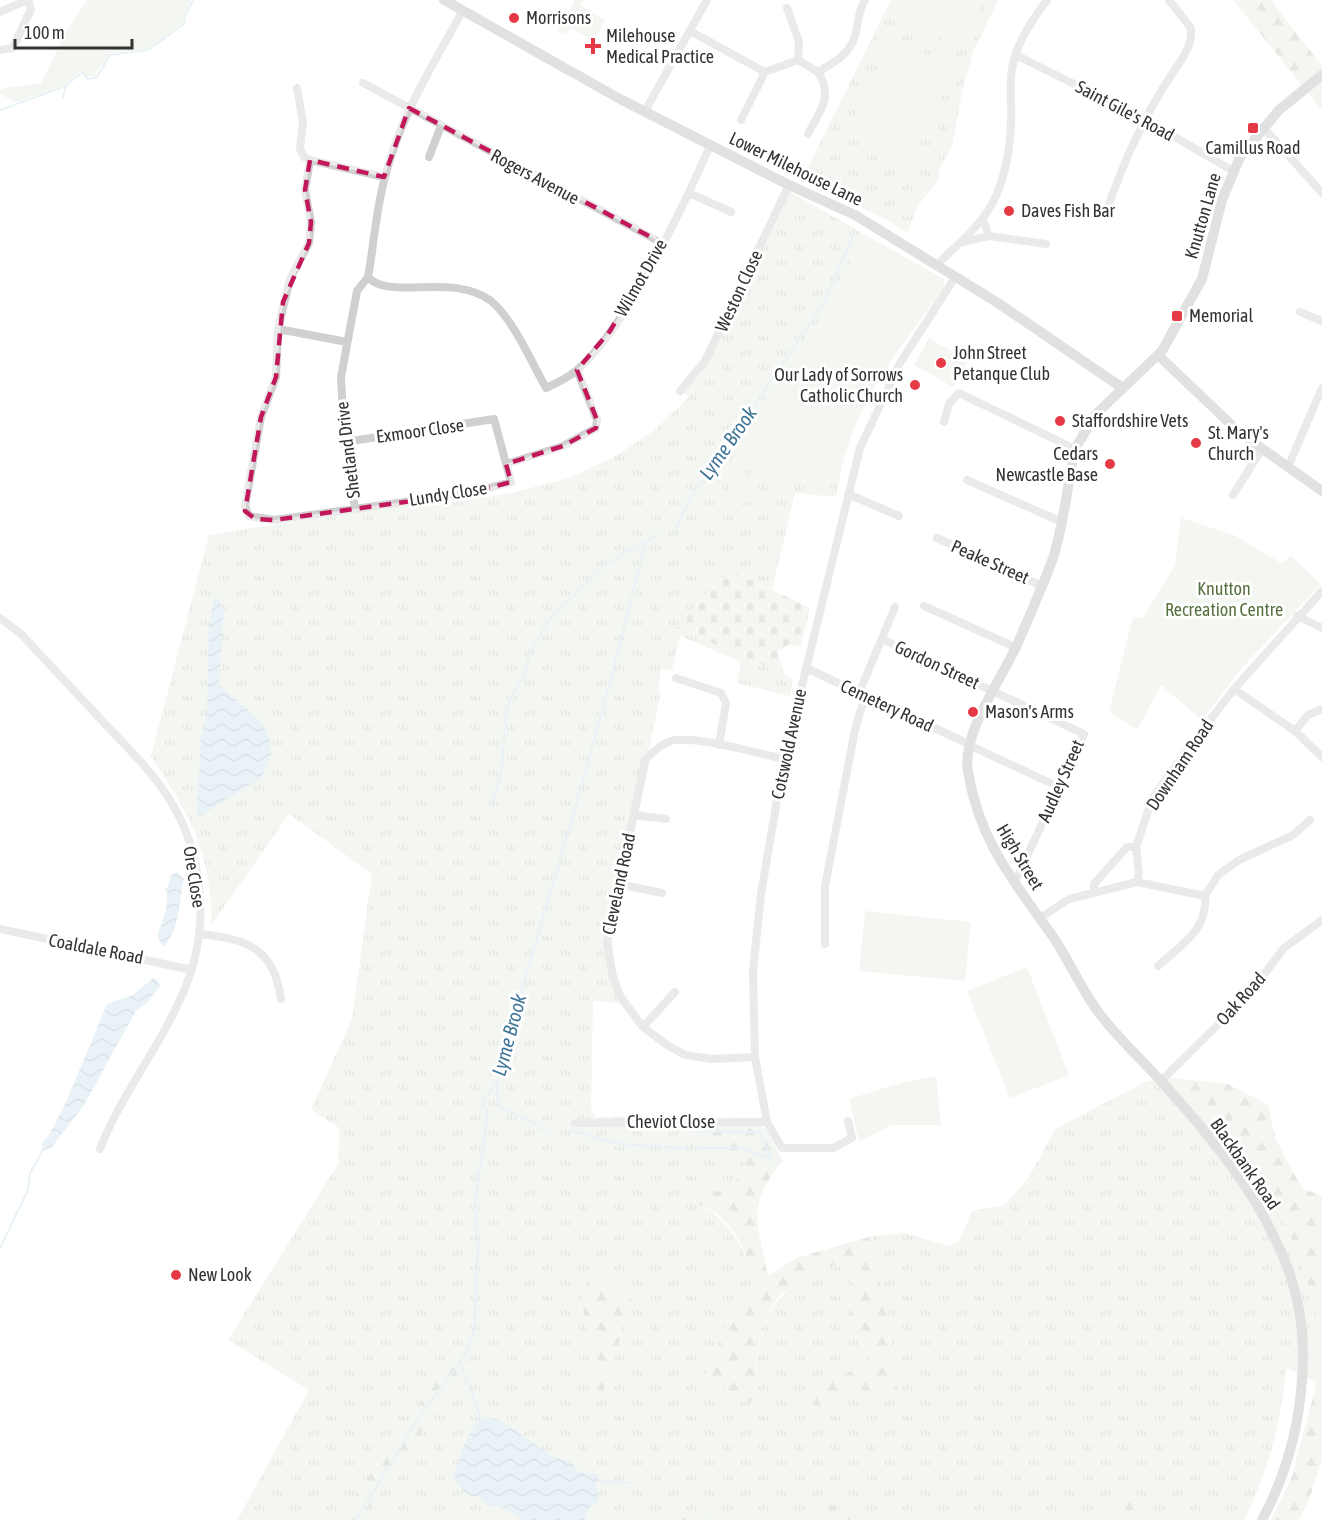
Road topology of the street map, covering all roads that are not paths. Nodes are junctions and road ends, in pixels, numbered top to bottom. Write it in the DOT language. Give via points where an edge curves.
graph roads {
  1 [pos="27,0"];
  2 [pos="444,0"];
  3 [pos="707,0"];
  4 [pos="865,0"];
  5 [pos="1047,0"];
  6 [pos="1169,0"];
  7 [pos="787,8"];
  8 [pos="463,10"];
  9 [pos="0,12"];
  10 [pos="690,31"];
  11 [pos="0,50"];
  12 [pos="1016,55"];
  13 [pos="798,60"];
  14 [pos="765,72"];
  15 [pos="818,72"];
  16 [pos="1322,75"];
  17 [pos="363,82"];
  18 [pos="297,88"];
  19 [pos="810,104"];
  20 [pos="409,108"];
  21 [pos="820,109"];
  22 [pos="645,111"];
  23 [pos="741,120"];
  24 [pos="1146,120"];
  25 [pos="441,126"];
  26 [pos="1263,127"];
  27 [pos="808,134"];
  28 [pos="710,146"];
  29 [pos="429,157"];
  30 [pos="310,160"];
  31 [pos="1233,171"];
  32 [pos="384,177"];
  33 [pos="789,185"];
  34 [pos="1322,193"];
  35 [pos="689,194"];
  36 [pos="1107,210"];
  37 [pos="731,212"];
  38 [pos="983,219"];
  39 [pos="989,236"];
  40 [pos="662,243"];
  41 [pos="958,243"];
  42 [pos="1046,244"];
  43 [pos="937,265"];
  44 [pos="956,276"];
  45 [pos="368,277"];
  46 [pos="1300,312"];
  47 [pos="1322,321"];
  48 [pos="278,329"];
  49 [pos="347,342"];
  50 [pos="1159,356"];
  51 [pos="577,370"];
  52 [pos="1121,387"];
  53 [pos="1322,388"];
  54 [pos="680,391"];
  55 [pos="494,420"];
  56 [pos="944,422"];
  57 [pos="345,442"];
  58 [pos="1075,449"];
  59 [pos="1262,449"];
  60 [pos="506,464"];
  61 [pos="1288,467"];
  62 [pos="967,480"];
  63 [pos="1322,490"];
  64 [pos="848,494"];
  65 [pos="1233,495"];
  66 [pos="355,508"];
  67 [pos="899,516"];
  68 [pos="1062,522"];
  69 [pos="937,538"];
  70 [pos="1042,586"];
  71 [pos="1322,591"];
  72 [pos="924,606"];
  73 [pos="895,607"];
  74 [pos="1297,616"];
  75 [pos="0,618"];
  76 [pos="1322,628"];
  77 [pos="882,639"];
  78 [pos="1016,647"];
  79 [pos="806,668"];
  80 [pos="676,678"];
  81 [pos="1234,689"];
  82 [pos="993,691"];
  83 [pos="862,695"];
  84 [pos="1322,709"];
  85 [pos="1059,723"];
  86 [pos="1294,731"];
  87 [pos="719,745"];
  88 [pos="969,745"];
  89 [pos="1322,757"];
  90 [pos="784,759"];
  91 [pos="1059,787"];
  92 [pos="634,814"];
  93 [pos="666,819"];
  94 [pos="1310,820"];
  95 [pos="1136,847"];
  96 [pos="1137,882"];
  97 [pos="619,884"];
  98 [pos="1014,884"];
  99 [pos="662,893"];
  100 [pos="1094,893"];
  101 [pos="1206,896"];
  102 [pos="1040,918"];
  103 [pos="1322,920"];
  104 [pos="0,929"];
  105 [pos="200,934"];
  106 [pos="825,944"];
  107 [pos="1158,966"];
  108 [pos="192,969"];
  109 [pos="675,992"];
  110 [pos="281,999"];
  111 [pos="643,1027"];
  112 [pos="1111,1027"];
  113 [pos="755,1058"];
  114 [pos="1161,1081"];
  115 [pos="848,1121"];
  116 [pos="767,1122"];
  117 [pos="575,1123"];
  118 [pos="100,1149"];
  119 [pos="1262,1520"];
  1 -- 9 [label="street"];
  1 -- 11 [label="street" via="31,9 14,48"];
  2 -- 8 [label="main road, Lower Milehouse Lane"];
  3 -- 10 [label="street"];
  4 -- 15 [label="street" via="858,13 856,32 841,59"];
  5 -- 12 [label="street"];
  6 -- 24 [label="street" via="1192,34 1187,50"];
  7 -- 13 [label="street" via="799,42"];
  8 -- 20 [label="street"];
  8 -- 22 [label="main road, Lower Milehouse Lane"];
  10 -- 14 [label="street"];
  10 -- 22 [label="street"];
  12 -- 24 [label="street, Saint Gile's Road"];
  12 -- 38 [label="street" via="1010,83 1007,161 996,196"];
  13 -- 14 [label="street"];
  13 -- 15 [label="street"];
  14 -- 23 [label="street"];
  15 -- 21 [label="street" via="827,96"];
  16 -- 26 [label="main road, Knutton Lane"];
  17 -- 20 [label="street, Rogers Avenue"];
  18 -- 30 [label="street" via="303,122 300,149"];
  19 -- 21 [label="street"];
  20 -- 25 [label="street, Rogers Avenue"];
  20 -- 32 [label="street"];
  21 -- 27 [label="street"];
  22 -- 28 [label="main road, Lower Milehouse Lane"];
  24 -- 31 [label="street, Saint Gile's Road"];
  24 -- 36 [label="street" via="1122,167"];
  25 -- 29 [label="street"];
  25 -- 40 [label="street, Rogers Avenue"];
  26 -- 31 [label="main road, Knutton Lane"];
  26 -- 34 [label="street"];
  28 -- 33 [label="main road, Lower Milehouse Lane"];
  28 -- 35 [label="street, Wilmot Drive"];
  30 -- 32 [label="street"];
  30 -- 48 [label="street" via="305,190 311,222 309,243 290,279"];
  31 -- 50 [label="main road, Knutton Lane" via="1202,279"];
  32 -- 45 [label="street"];
  33 -- 43 [label="main road, Lower Milehouse Lane" via="855,215"];
  33 -- 54 [label="street, Weston Close" via="705,361"];
  35 -- 37 [label="street"];
  35 -- 40 [label="street, Wilmot Drive"];
  38 -- 39 [label="street"];
  38 -- 41 [label="street"];
  39 -- 41 [label="street"];
  39 -- 42 [label="street"];
  40 -- 51 [label="street, Wilmot Drive" via="621,315"];
  41 -- 43 [label="street"];
  43 -- 44 [label="main road, Lower Milehouse Lane"];
  44 -- 52 [label="main road, Lower Milehouse Lane"];
  44 -- 64 [label="street, Cotswold Avenue" via="900,363 860,447"];
  45 -- 49 [label="street, Shetland Drive" via="357,291"];
  45 -- 51 [label="street, Wilmot Drive" via="386,287 452,286 474,290 504,316 546,388"];
  46 -- 47 [label="street"];
  48 -- 49 [label="street"];
  48 -- 66 [label="street, Shetland Drive" via="276,377 261,417 246,513 255,519 274,520"];
  49 -- 57 [label="street, Shetland Drive" via="341,400"];
  50 -- 52 [label="main road"];
  50 -- 59 [label="main road"];
  51 -- 60 [label="street" via="597,420 596,428 563,446"];
  52 -- 58 [label="main road" via="1089,422"];
  53 -- 61 [label="street"];
  55 -- 57 [label="street, Exmoor Close"];
  55 -- 60 [label="street, Lundy Close"];
  56 -- 58 [label="street" via="949,404 958,393"];
  57 -- 66 [label="street, Shetland Drive"];
  58 -- 68 [label="main road, High Street"];
  59 -- 61 [label="main road"];
  59 -- 65 [label="street"];
  60 -- 66 [label="street, Lundy Close" via="511,482 493,488"];
  61 -- 63 [label="main road"];
  62 -- 68 [label="street"];
  64 -- 67 [label="street"];
  64 -- 79 [label="street, Cotswold Avenue"];
  68 -- 70 [label="main road, High Street"];
  69 -- 70 [label="street, Peake Street"];
  70 -- 78 [label="main road, High Street"];
  71 -- 74 [label="street, Downham Road"];
  72 -- 78 [label="street"];
  73 -- 77 [label="street"];
  74 -- 76 [label="street"];
  74 -- 81 [label="street, Downham Road"];
  75 -- 105 [label="street, Ore Close" via="21,634 124,743 171,801 194,856"];
  77 -- 82 [label="street, Gordon Street"];
  77 -- 83 [label="street"];
  78 -- 82 [label="main road, High Street"];
  79 -- 83 [label="street, Cemetery Road"];
  79 -- 90 [label="street, Cotswold Avenue"];
  80 -- 87 [label="street" via="721,693 726,703"];
  81 -- 86 [label="street"];
  81 -- 95 [label="street, Downham Road" via="1152,799"];
  82 -- 85 [label="street, Gordon Street"];
  82 -- 88 [label="main road, High Street"];
  83 -- 88 [label="street, Cemetery Road"];
  83 -- 106 [label="street" via="825,886"];
  84 -- 86 [label="street" via="1308,715"];
  85 -- 91 [label="street, Audley Street" via="1084,734"];
  86 -- 89 [label="street"];
  87 -- 90 [label="street, Cleveland Road"];
  87 -- 92 [label="street, Cleveland Road" via="676,740 657,749 645,760"];
  88 -- 91 [label="street, Cemetery Road"];
  88 -- 98 [label="main road, High Street" via="967,768 979,820 989,845"];
  90 -- 113 [label="street, Cotswold Avenue" via="761,894 753,971"];
  91 -- 98 [label="street, Audley Street"];
  92 -- 93 [label="street"];
  92 -- 97 [label="street, Cleveland Road"];
  94 -- 101 [label="street" via="1293,835 1239,860 1218,875"];
  95 -- 96 [label="street, Downham Road"];
  95 -- 100 [label="street" via="1127,847 1094,884"];
  96 -- 100 [label="street"];
  96 -- 101 [label="street"];
  97 -- 99 [label="street"];
  97 -- 111 [label="street, Cleveland Road" via="607,942 613,978 620,996"];
  98 -- 102 [label="main road, High Street"];
  100 -- 102 [label="street" via="1069,899"];
  101 -- 107 [label="street" via="1207,911 1195,933"];
  102 -- 112 [label="main road, High Street"];
  103 -- 114 [label="street, Oak Road" via="1284,948 1250,993"];
  104 -- 108 [label="street, Coaldale Road"];
  105 -- 108 [label="street, Ore Close"];
  105 -- 110 [label="street" via="237,939 256,948 272,963"];
  108 -- 118 [label="street, Ore Close" via="177,1005 112,1119"];
  109 -- 111 [label="street"];
  111 -- 113 [label="street, Cleveland Road" via="685,1055"];
  112 -- 114 [label="main road, Blackbank Road"];
  113 -- 116 [label="street, Cotswold Avenue"];
  114 -- 119 [label="main road, Blackbank Road" via="1226,1158 1260,1209 1289,1270 1299,1321 1302,1374 1295,1428 1276,1495"];
  115 -- 116 [label="street, Cotswold Avenue" via="852,1138 833,1149 782,1148"];
  116 -- 117 [label="street, Cheviot Close"];
}
